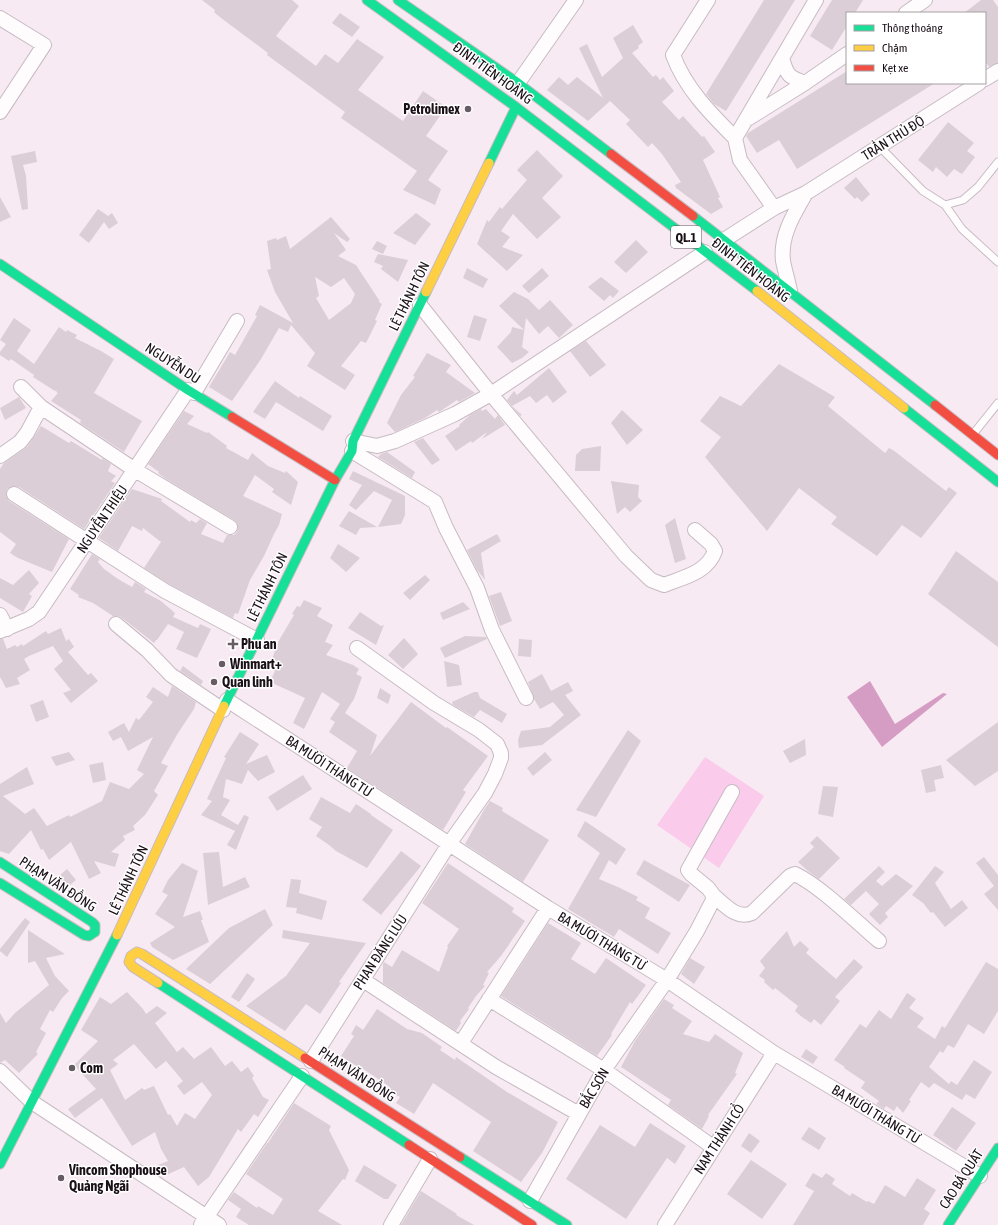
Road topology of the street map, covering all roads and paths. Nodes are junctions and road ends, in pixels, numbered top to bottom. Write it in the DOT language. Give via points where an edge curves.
graph roads {
  1 [pos="367,0"];
  2 [pos="398,0"];
  3 [pos="576,0"];
  4 [pos="708,0"];
  5 [pos="816,0"];
  6 [pos="923,1"];
  7 [pos="907,12"];
  8 [pos="0,18"];
  9 [pos="846,55"];
  10 [pos="782,58"];
  11 [pos="998,71"];
  12 [pos="986,79"];
  13 [pos="518,83"];
  14 [pos="805,84"];
  15 [pos="978,84"];
  16 [pos="516,107"];
  17 [pos="0,112"];
  18 [pos="746,119"];
  19 [pos="735,138"];
  20 [pos="879,146"];
  21 [pos="998,162"];
  22 [pos="806,193"];
  23 [pos="945,205"];
  24 [pos="774,208"];
  25 [pos="724,240"];
  26 [pos="705,252"];
  27 [pos="998,262"];
  28 [pos="0,264"];
  29 [pos="790,291"];
  30 [pos="420,305"];
  31 [pos="238,321"];
  32 [pos="22,387"];
  33 [pos="191,392"];
  34 [pos="491,394"];
  35 [pos="998,403"];
  36 [pos="41,407"];
  37 [pos="972,435"];
  38 [pos="352,446"];
  39 [pos="977,452"];
  40 [pos="998,455"];
  41 [pos="0,456"];
  42 [pos="135,470"];
  43 [pos="335,480"];
  44 [pos="998,482"];
  45 [pos="14,494"];
  46 [pos="230,527"];
  47 [pos="695,530"];
  48 [pos="87,541"];
  49 [pos="0,615"];
  50 [pos="116,624"];
  51 [pos="4,630"];
  52 [pos="257,640"];
  53 [pos="357,648"];
  54 [pos="526,698"];
  55 [pos="225,705"];
  56 [pos="732,792"];
  57 [pos="449,844"];
  58 [pos="0,862"];
  59 [pos="0,883"];
  60 [pos="714,896"];
  61 [pos="548,908"];
  62 [pos="879,941"];
  63 [pos="113,944"];
  64 [pos="363,980"];
  65 [pos="667,980"];
  66 [pos="489,999"];
  67 [pos="461,1043"];
  68 [pos="774,1054"];
  69 [pos="311,1061"];
  70 [pos="604,1070"];
  71 [pos="0,1071"];
  72 [pos="302,1076"];
  73 [pos="32,1102"];
  74 [pos="579,1114"];
  75 [pos="439,1142"];
  76 [pos="713,1147"];
  77 [pos="998,1148"];
  78 [pos="430,1159"];
  79 [pos="0,1164"];
  80 [pos="980,1176"];
  81 [pos="525,1215"];
  82 [pos="203,1221"];
  83 [pos="219,1225"];
  84 [pos="391,1225"];
  85 [pos="567,1225"];
  86 [pos="665,1225"];
  87 [pos="948,1225"];
  1 -- 16 [label="main road, ĐINH TIÊN HOÀNG / QL.1"];
  2 -- 13 [label="main road, ĐINH TIÊN HOÀNG / QL.1"];
  3 -- 13 [label="street"];
  4 -- 19 [label="street" via="673,55 677,66 698,98"];
  5 -- 10 [label="street"];
  6 -- 7 [label="street"];
  8 -- 17 [label="street" via="44,45"];
  9 -- 14 [label="street"];
  10 -- 14 [label="street" via="785,70 792,78"];
  10 -- 18 [label="street"];
  11 -- 12 [label="street"];
  13 -- 16 [label="main road"];
  13 -- 25 [label="main road, ĐINH TIÊN HOÀNG / QL.1"];
  14 -- 18 [label="street"];
  15 -- 20 [label="street, TRẦN THỦ ĐỘ"];
  16 -- 26 [label="main road, ĐINH TIÊN HOÀNG / QL.1"];
  16 -- 30 [label="main road, LÊ THÁNH TÔN"];
  18 -- 19 [label="street"];
  19 -- 24 [label="street" via="740,160"];
  20 -- 22 [label="street, TRẦN THỦ ĐỘ"];
  20 -- 23 [label="lane" via="923,191"];
  21 -- 23 [label="lane" via="964,200"];
  22 -- 24 [label="street, TRẦN THỦ ĐỘ"];
  22 -- 29 [label="street" via="792,216 783,246 783,260"];
  23 -- 27 [label="lane" via="962,229"];
  24 -- 25 [label="street, TRẦN THỦ ĐỘ"];
  25 -- 29 [label="main road, ĐINH TIÊN HOÀNG / QL.1"];
  26 -- 34 [label="street"];
  26 -- 39 [label="main road, ĐINH TIÊN HOÀNG / QL.1"];
  28 -- 33 [label="main road, NGUYỄN DU"];
  29 -- 37 [label="main road, ĐINH TIÊN HOÀNG / QL.1"];
  30 -- 34 [label="street"];
  30 -- 38 [label="main road, LÊ THÁNH TÔN"];
  31 -- 33 [label="street, NGUYỄN THIỆU"];
  32 -- 36 [label="street"];
  33 -- 42 [label="street, NGUYỄN THIỆU"];
  33 -- 43 [label="main road, NGUYỄN DU"];
  34 -- 38 [label="street" via="455,414 395,441 377,446"];
  34 -- 47 [label="street" via="626,556 651,580 664,585 697,572 708,564 715,551"];
  35 -- 37 [label="lane"];
  36 -- 41 [label="street" via="20,442"];
  36 -- 42 [label="street"];
  37 -- 39 [label="main road, ĐINH TIÊN HOÀNG / QL.1"];
  38 -- 43 [label="main road, LÊ THÁNH TÔN"];
  38 -- 54 [label="street" via="435,502 477,588 492,630"];
  39 -- 40 [label="main road, ĐINH TIÊN HOÀNG / QL.1"];
  39 -- 44 [label="main road, ĐINH TIÊN HOÀNG / QL.1"];
  42 -- 46 [label="street"];
  42 -- 48 [label="street, NGUYỄN THIỆU"];
  43 -- 52 [label="main road, LÊ THÁNH TÔN"];
  45 -- 48 [label="street"];
  48 -- 51 [label="street, NGUYỄN THIỆU" via="39,612"];
  48 -- 52 [label="street" via="165,592"];
  49 -- 51 [label="street"];
  50 -- 55 [label="street, BA MƯƠI THÁNG TƯ" via="172,675"];
  52 -- 55 [label="main road, LÊ THÁNH TÔN"];
  53 -- 57 [label="street, PHAN ĐĂNG LƯU" via="434,703 479,730 499,748 500,763 495,774 485,793"];
  55 -- 57 [label="street, BA MƯƠI THÁNG TƯ"];
  55 -- 63 [label="main road, LÊ THÁNH TÔN"];
  56 -- 60 [label="street" via="688,870"];
  57 -- 61 [label="street, BA MƯƠI THÁNG TƯ"];
  57 -- 64 [label="street, PHAN ĐĂNG LƯU"];
  58 -- 63 [label="main road, PHẠM VĂN ĐỒNG" via="92,922"];
  59 -- 63 [label="main road, PHẠM VĂN ĐỒNG" via="84,935"];
  60 -- 62 [label="street" via="737,914 746,916 795,874 830,899"];
  60 -- 65 [label="street, BẮC SƠN" via="697,931"];
  61 -- 65 [label="street, BA MƯƠI THÁNG TƯ"];
  61 -- 66 [label="street"];
  63 -- 69 [label="main road, PHẠM VĂN ĐỒNG" via="142,954"];
  63 -- 72 [label="main road, PHẠM VĂN ĐỒNG" via="133,967"];
  63 -- 73 [label="main road, LÊ THÁNH TÔN"];
  64 -- 67 [label="street"];
  64 -- 69 [label="street, PHAN ĐĂNG LƯU"];
  65 -- 68 [label="street, BA MƯƠI THÁNG TƯ"];
  65 -- 70 [label="street, BẮC SƠN"];
  66 -- 67 [label="street"];
  66 -- 70 [label="street"];
  67 -- 74 [label="street" via="496,1067"];
  68 -- 76 [label="street, NAM THÀNH CỔ"];
  68 -- 80 [label="street, BA MƯƠI THÁNG TƯ"];
  69 -- 72 [label="main road"];
  69 -- 75 [label="main road, PHẠM VĂN ĐỒNG"];
  70 -- 74 [label="street, BẮC SƠN"];
  70 -- 76 [label="street"];
  71 -- 73 [label="street"];
  72 -- 78 [label="main road, PHẠM VĂN ĐỒNG"];
  72 -- 82 [label="street"];
  73 -- 79 [label="main road, LÊ THÁNH TÔN"];
  73 -- 82 [label="street"];
  74 -- 81 [label="street, BẮC SƠN"];
  75 -- 78 [label="main road"];
  75 -- 81 [label="main road, PHẠM VĂN ĐỒNG"];
  76 -- 86 [label="street, NAM THÀNH CỔ"];
  77 -- 80 [label="main road, CAO BÁ QUÁT"];
  78 -- 81 [label="main road, PHẠM VĂN ĐỒNG"];
  78 -- 84 [label="street"];
  80 -- 87 [label="main road, CAO BÁ QUÁT"];
  81 -- 85 [label="main road, PHẠM VĂN ĐỒNG"];
  82 -- 83 [label="street"];
}
